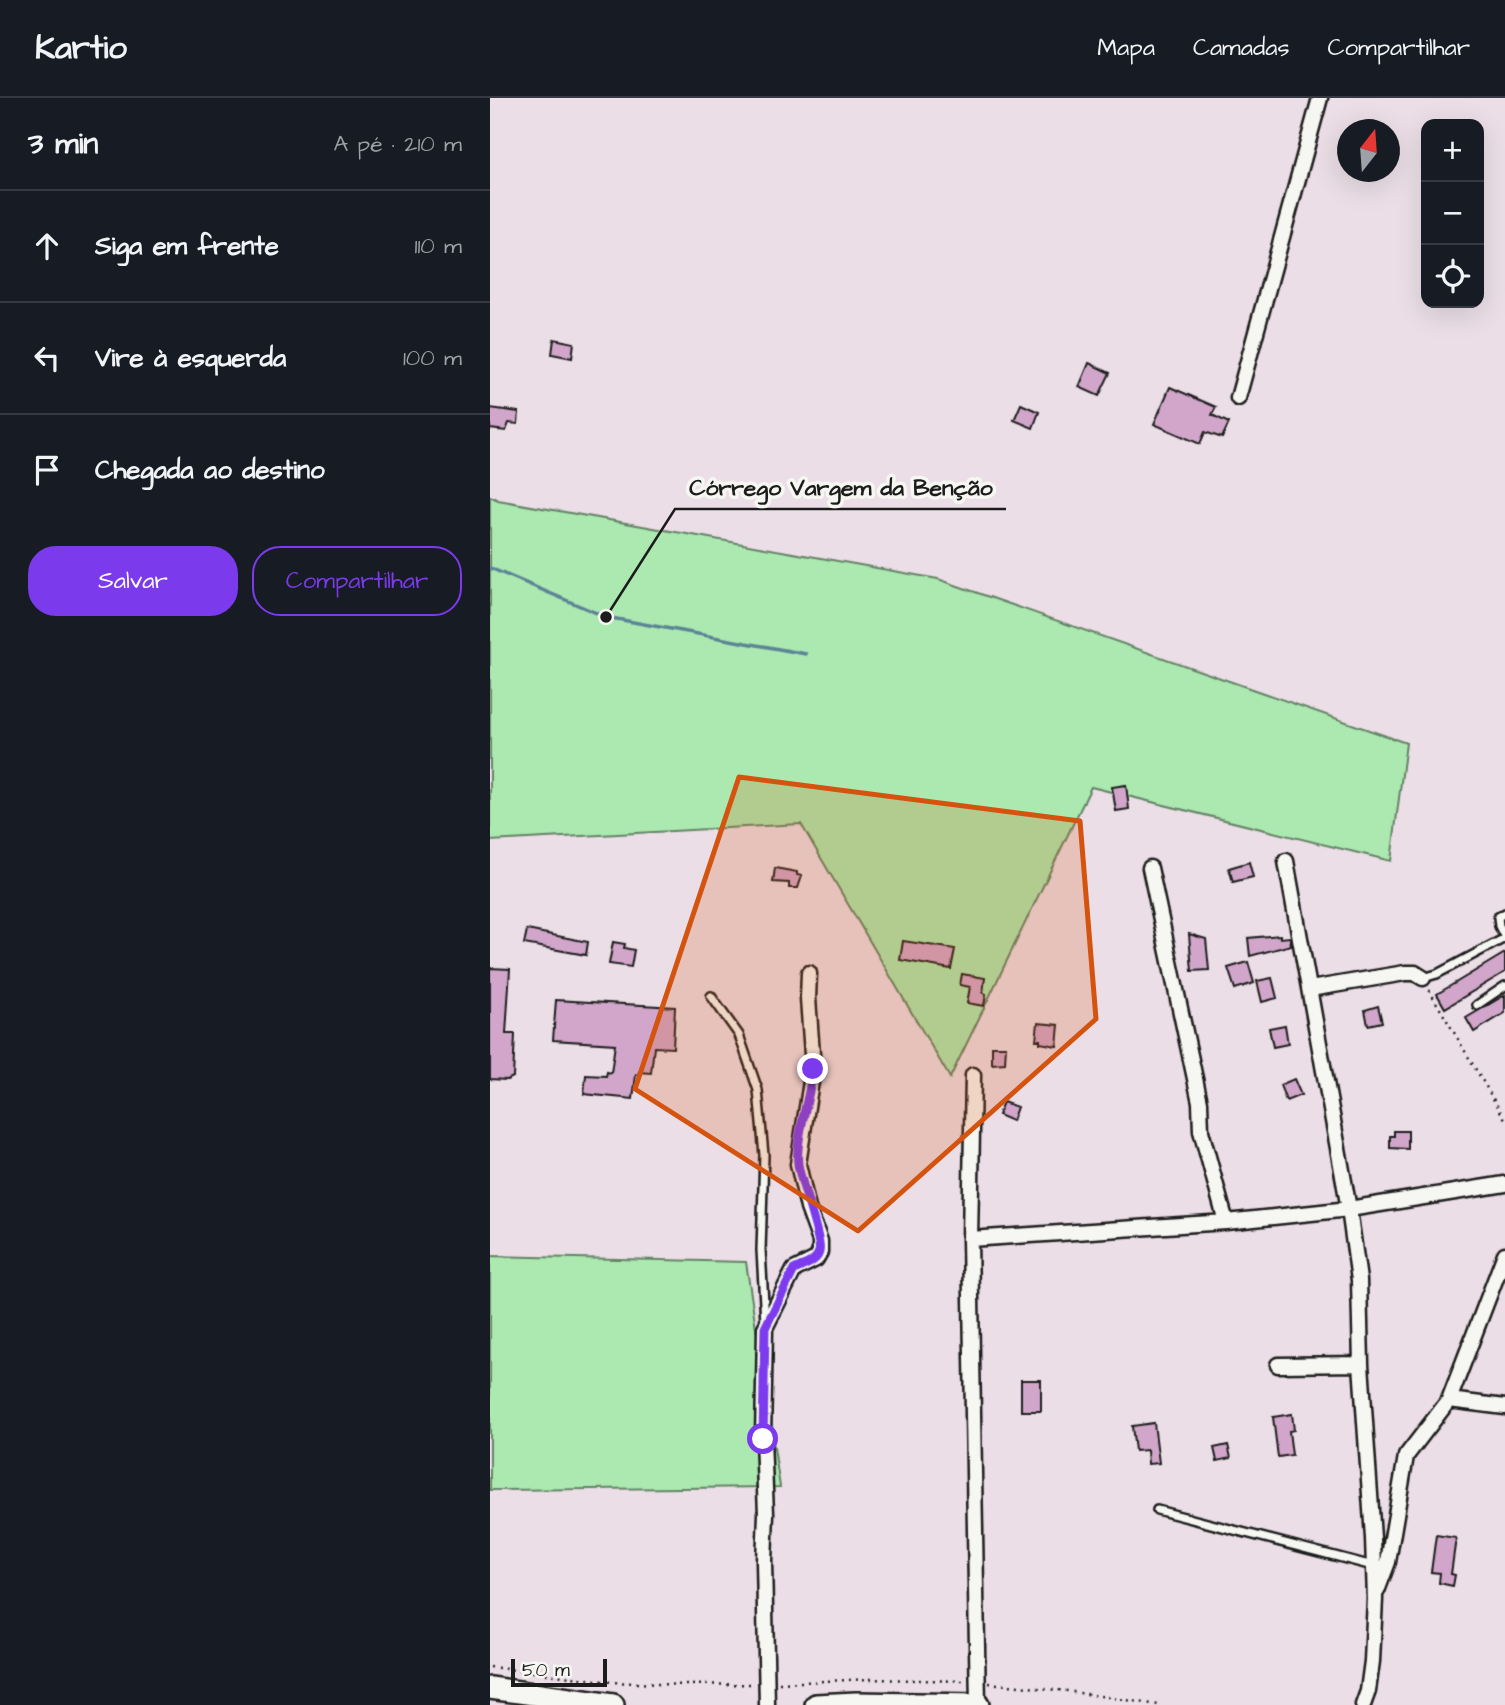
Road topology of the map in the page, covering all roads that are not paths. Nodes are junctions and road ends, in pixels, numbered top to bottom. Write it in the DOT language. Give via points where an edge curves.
graph roads {
  1 [pos="1320,98"];
  2 [pos="1238,398"];
  3 [pos="1286,861"];
  4 [pos="1150,868"];
  5 [pos="1505,913"];
  6 [pos="1505,938"];
  7 [pos="809,973"];
  8 [pos="1423,978"];
  9 [pos="1505,986"];
  10 [pos="1310,989"];
  11 [pos="711,996"];
  12 [pos="1477,1005"];
  13 [pos="973,1075"];
  14 [pos="1505,1184"];
  15 [pos="1349,1209"];
  16 [pos="1226,1222"];
  17 [pos="970,1239"];
  18 [pos="1505,1254"];
  19 [pos="765,1328"];
  20 [pos="1361,1364"];
  21 [pos="1278,1365"];
  22 [pos="1449,1401"];
  23 [pos="1505,1407"];
  24 [pos="1157,1510"];
  25 [pos="1374,1566"];
  26 [pos="1375,1599"];
  27 [pos="490,1688"];
  28 [pos="856,1704"];
  29 [pos="950,1704"];
  30 [pos="594,1705"];
  31 [pos="613,1705"];
  32 [pos="767,1705"];
  33 [pos="816,1705"];
  34 [pos="978,1705"];
  35 [pos="1363,1705"];
  1 -- 2 [label="street"];
  3 -- 10 [label="street"];
  4 -- 16 [label="street" via="1200,1102 1201,1131"];
  5 -- 6 [label="lane" via="1497,921"];
  6 -- 8 [label="lane"];
  7 -- 19 [label="street" via="813,1069 798,1164 820,1252 811,1263 794,1270"];
  8 -- 10 [label="street" via="1405,973"];
  9 -- 12 [label="lane"];
  10 -- 15 [label="street"];
  11 -- 19 [label="lane" via="739,1035 758,1090 764,1155 761,1250"];
  13 -- 17 [label="street"];
  14 -- 15 [label="street"];
  15 -- 16 [label="street"];
  15 -- 20 [label="street" via="1359,1280"];
  16 -- 17 [label="street"];
  17 -- 34 [label="street"];
  18 -- 22 [label="street"];
  19 -- 32 [label="street"];
  20 -- 21 [label="street"];
  20 -- 25 [label="street"];
  22 -- 23 [label="street"];
  22 -- 26 [label="street" via="1406,1456 1388,1562"];
  24 -- 25 [label="lane"];
  25 -- 26 [label="street"];
  26 -- 35 [label="street" via="1372,1661"];
  27 -- 30 [label="street"];
  28 -- 29 [label="street"];
  28 -- 33 [label="street"];
  29 -- 34 [label="street"];
  30 -- 31 [label="street"];
}
